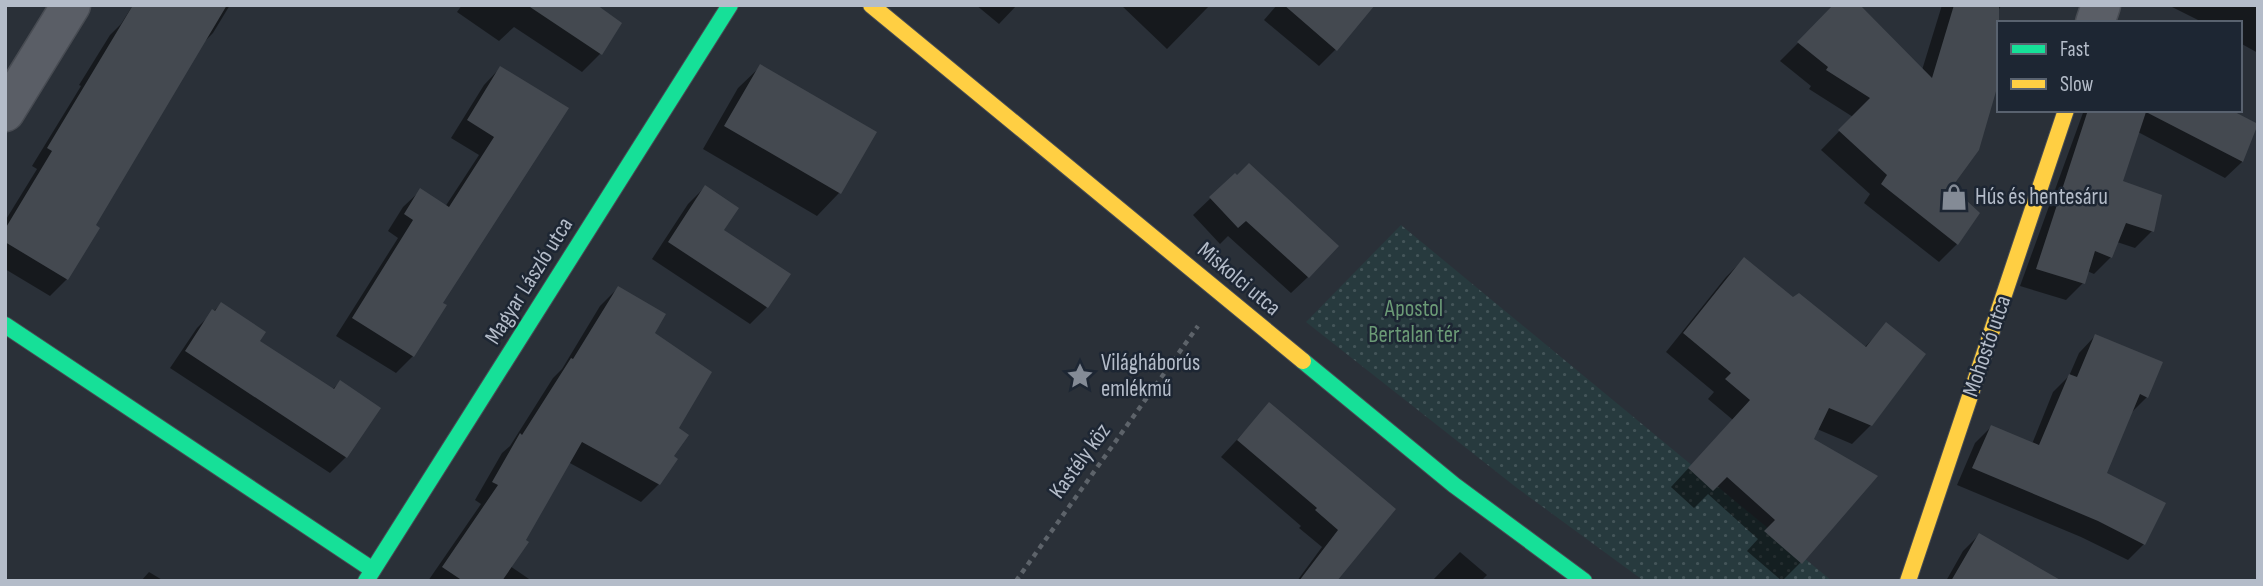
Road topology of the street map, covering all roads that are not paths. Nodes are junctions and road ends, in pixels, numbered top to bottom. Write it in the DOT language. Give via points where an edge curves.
graph roads {
  1 [pos="71,5"];
  2 [pos="730,5"];
  3 [pos="871,5"];
  4 [pos="5,111"];
  5 [pos="2065,112"];
  6 [pos="5,325"];
  7 [pos="370,575"];
  8 [pos="1584,581"];
  9 [pos="1908,581"];
  1 -- 4 [label="street"];
  2 -- 7 [label="street, Magyar László utca"];
  3 -- 8 [label="street, Miskolci utca" via="1454,485"];
  5 -- 9 [label="street, Mohostó utca"];
  6 -- 7 [label="street"];
}
